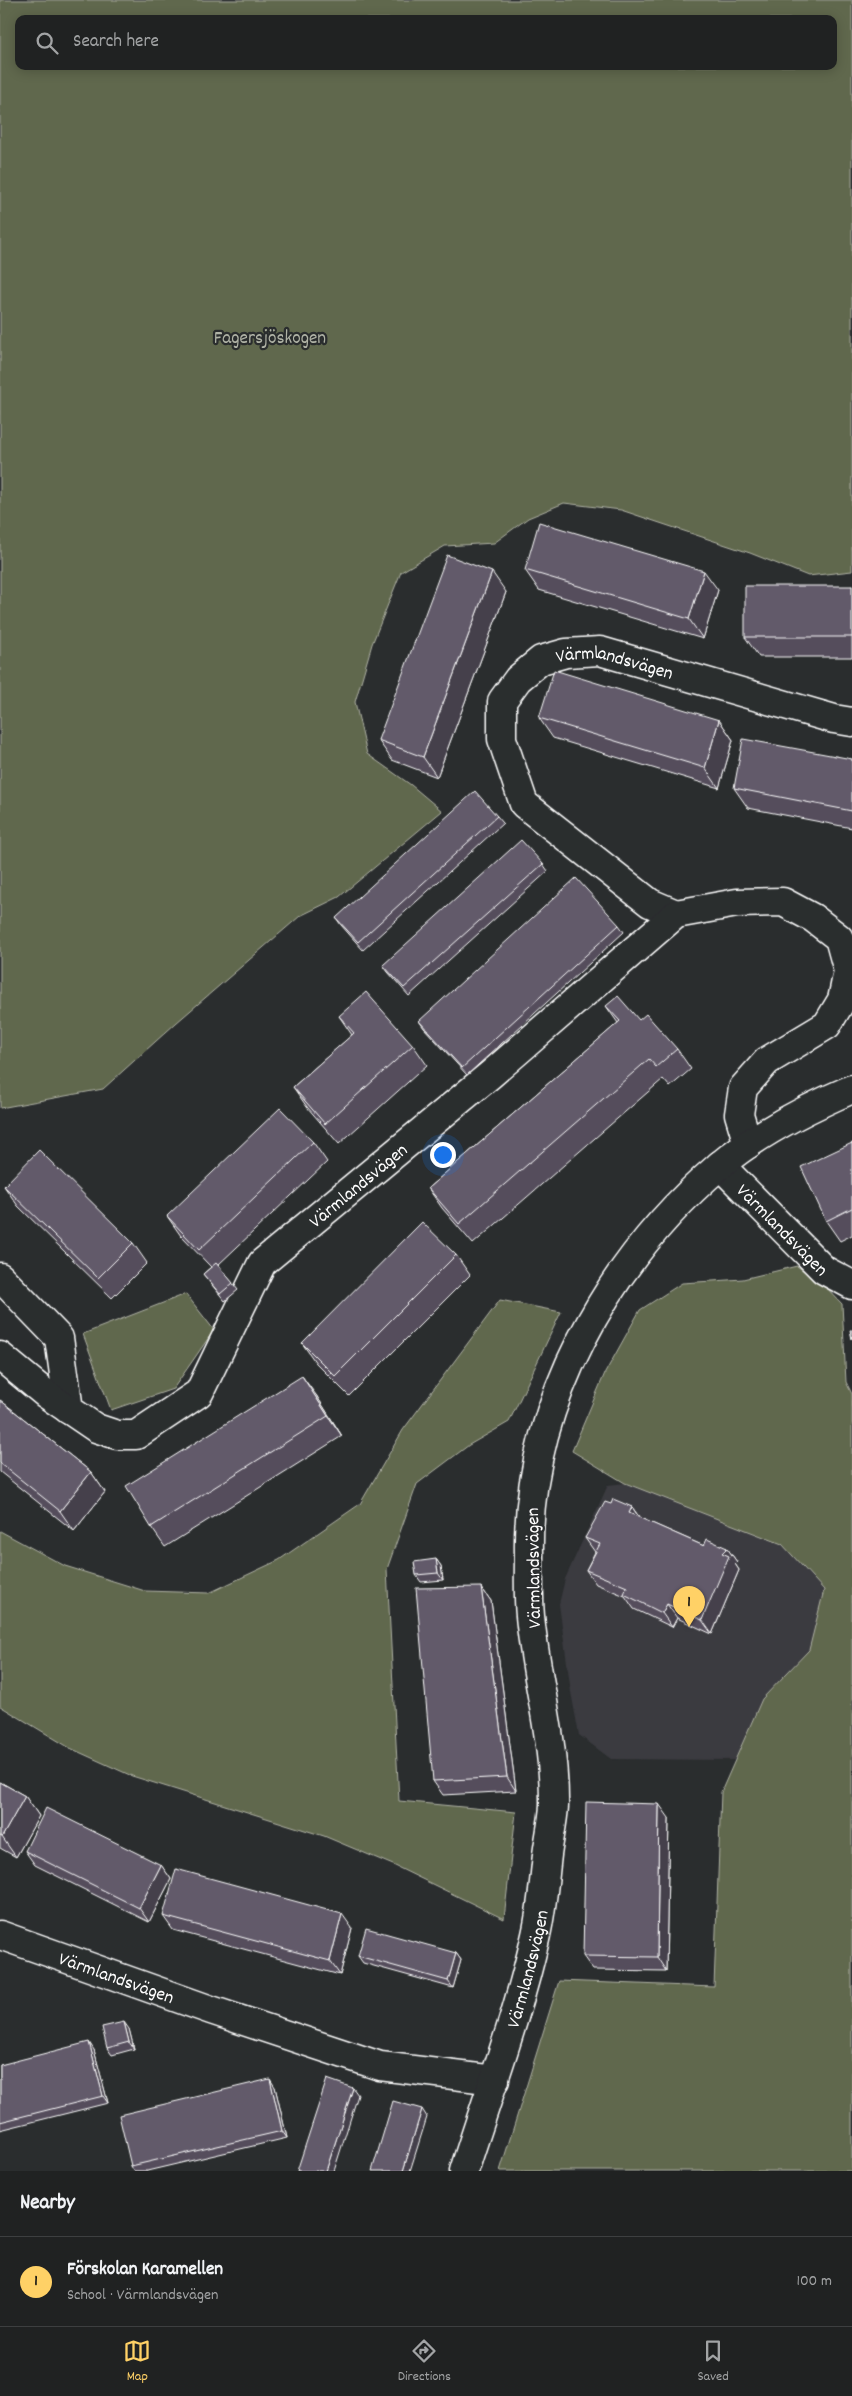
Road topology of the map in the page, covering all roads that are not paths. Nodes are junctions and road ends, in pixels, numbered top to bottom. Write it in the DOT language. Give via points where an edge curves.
graph roads {
  1 [pos="852,722"];
  2 [pos="676,914"];
  3 [pos="852,1089"];
  4 [pos="748,1144"];
  5 [pos="720,1165"];
  6 [pos="0,1277"];
  7 [pos="852,1284"];
  8 [pos="0,1356"];
  9 [pos="70,1410"];
  10 [pos="0,1935"];
  11 [pos="495,2080"];
  12 [pos="464,2171"];
  1 -- 2 [label="street, Värmlandsvägen" via="600,651 566,653 541,660 518,679 502,700 502,739 524,804 644,898"];
  2 -- 4 [label="street" via="737,903 783,902 840,938 848,971 842,1000 827,1025 767,1061 744,1088 738,1114"];
  2 -- 9 [label="street, Värmlandsvägen" via="490,1075 262,1263 199,1393 136,1435 117,1435 96,1428"];
  3 -- 4 [label="street, Värmlandsvägen" via="811,1107"];
  4 -- 5 [label="street, Värmlandsvägen"];
  5 -- 7 [label="street, Värmlandsvägen" via="824,1270"];
  5 -- 11 [label="street, Värmlandsvägen" via="678,1204 648,1238 597,1311 550,1412 532,1483 528,1549 530,1616 549,1730 554,1806 537,1932"];
  6 -- 9 [label="street" via="59,1338"];
  8 -- 9 [label="street, Värmlandsvägen"];
  10 -- 11 [label="street, Värmlandsvägen" via="380,2066"];
  11 -- 12 [label="street, Värmlandsvägen"];
}
